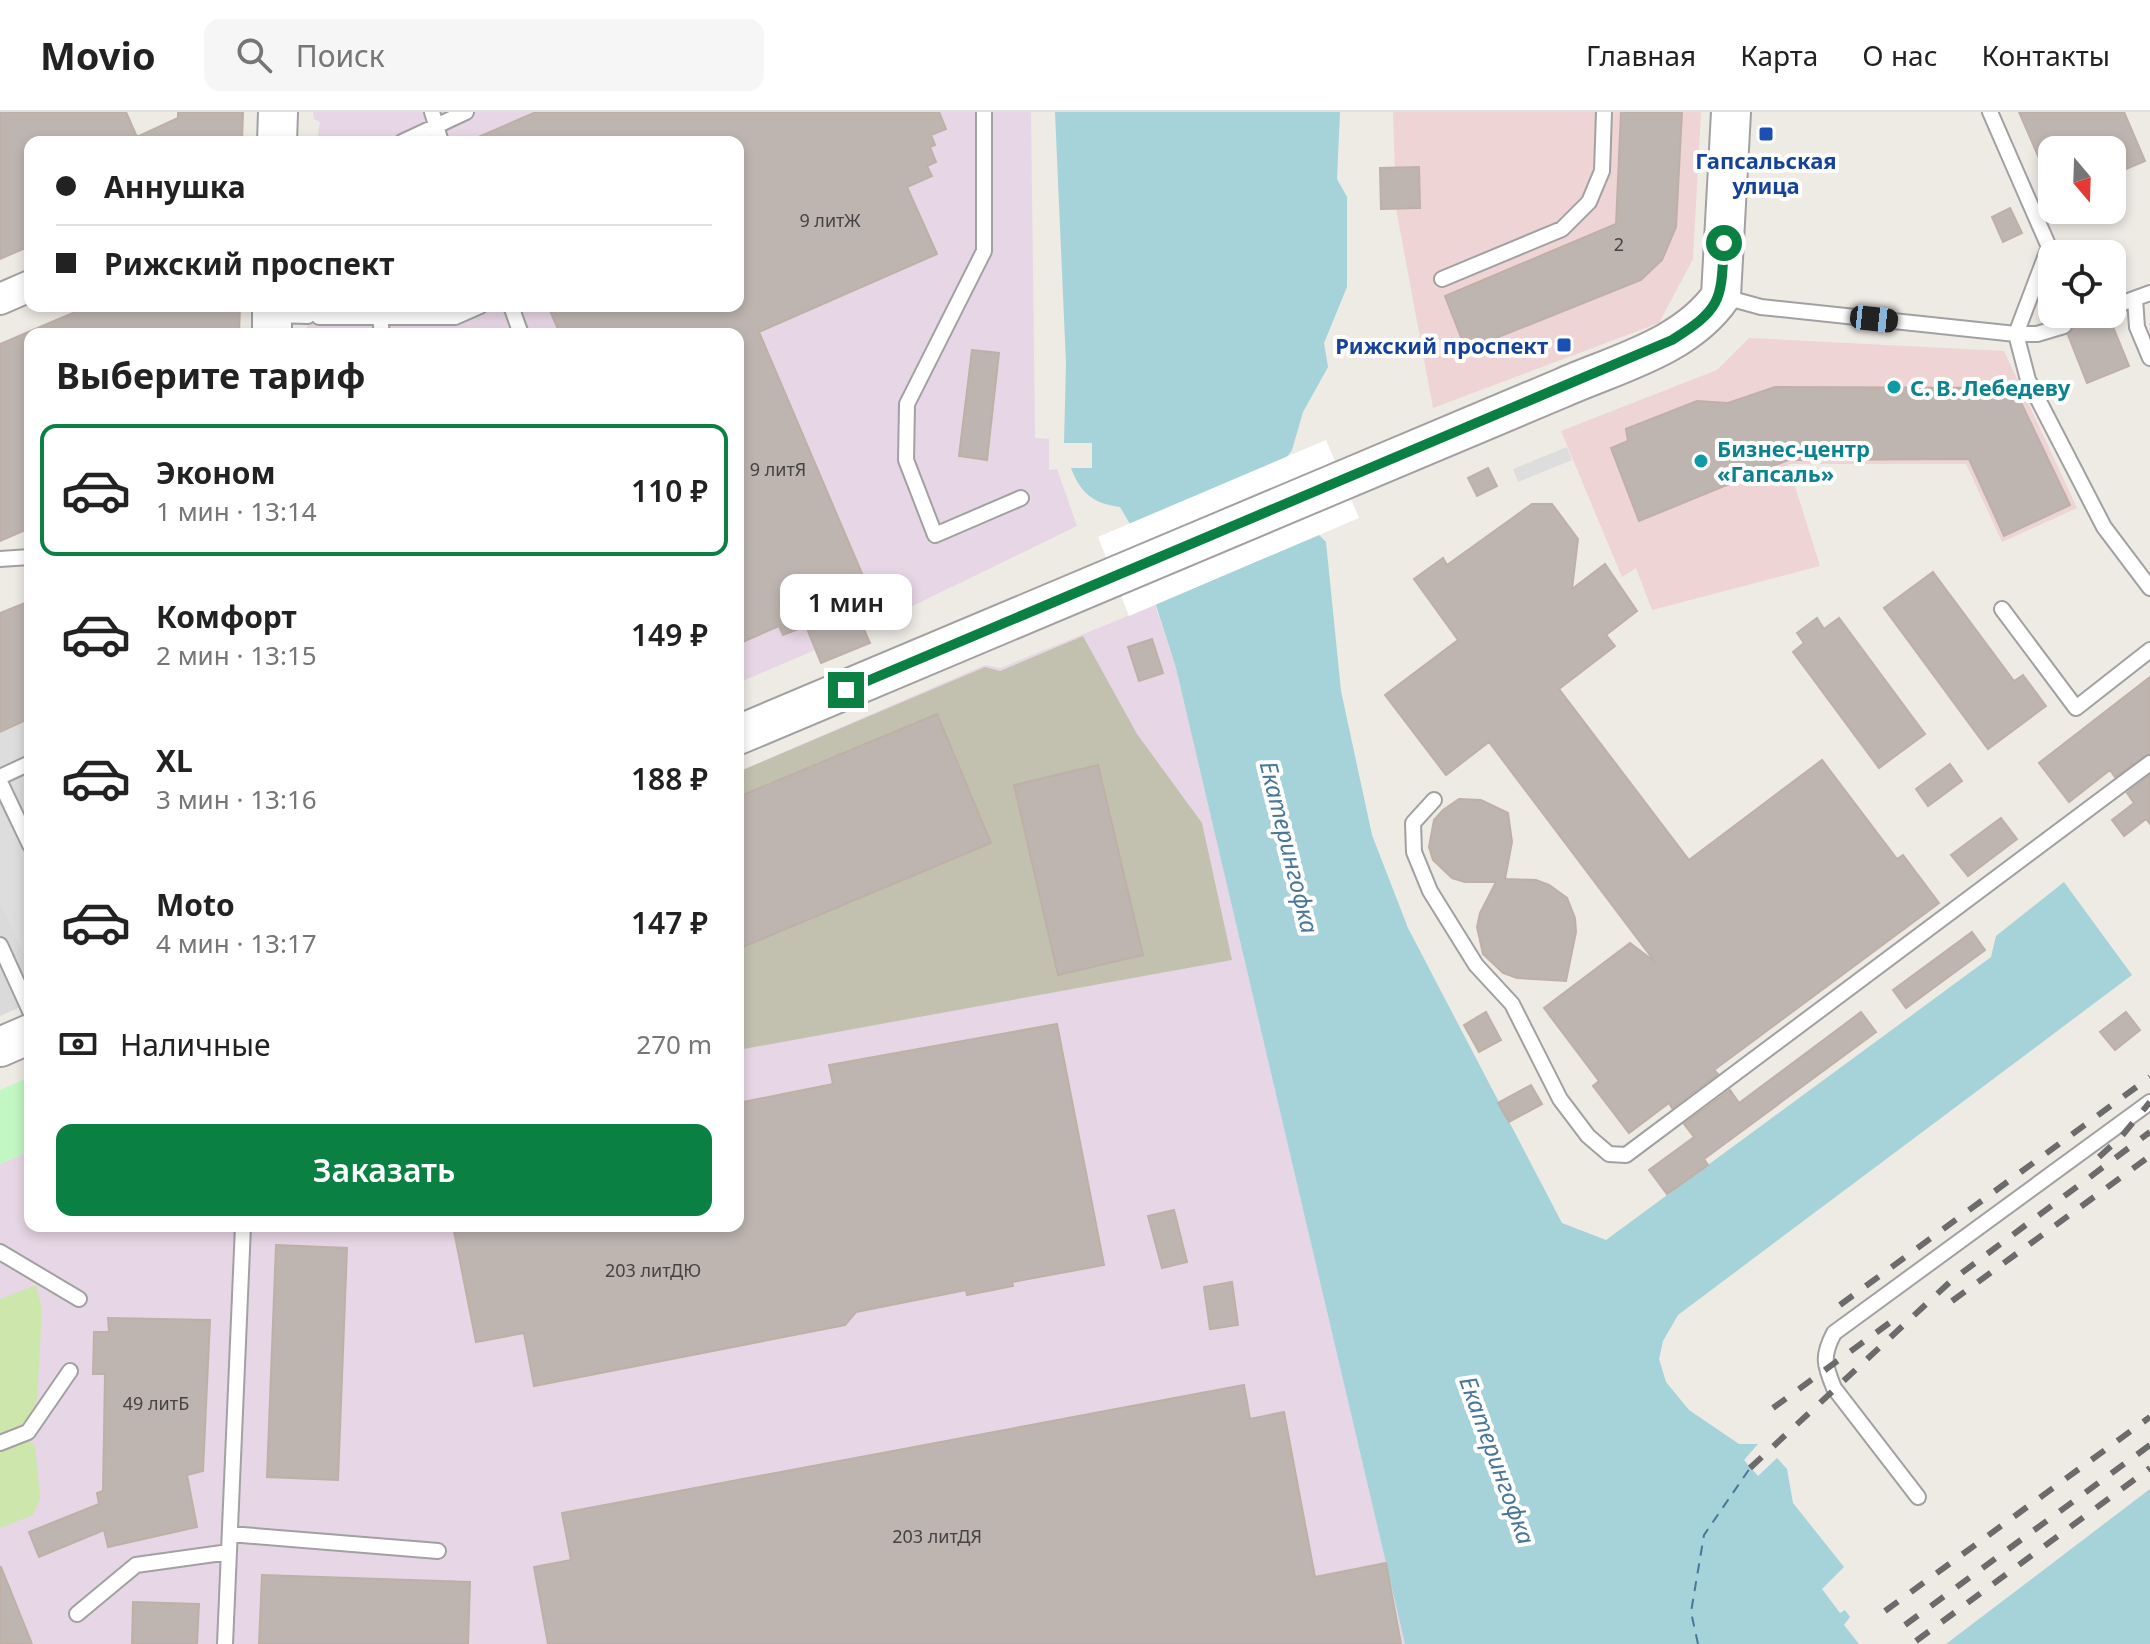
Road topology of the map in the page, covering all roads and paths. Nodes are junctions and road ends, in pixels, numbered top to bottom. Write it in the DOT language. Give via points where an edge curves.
graph roads {
  1 [pos="278,112"];
  2 [pos="432,112"];
  3 [pos="466,112"];
  4 [pos="984,112"];
  5 [pos="1604,112"];
  6 [pos="1731,112"];
  7 [pos="1990,112"];
  8 [pos="438,135"];
  9 [pos="277,136"];
  10 [pos="1442,279"];
  11 [pos="24,289"];
  12 [pos="2150,293"];
  13 [pos="1721,296"];
  14 [pos="0,299"];
  15 [pos="2135,299"];
  16 [pos="2126,302"];
  17 [pos="384,312"];
  18 [pos="466,312"];
  19 [pos="289,317"];
  20 [pos="2057,328"];
  21 [pos="2016,334"];
  22 [pos="2150,358"];
  23 [pos="1021,498"];
  24 [pos="24,557"];
  25 [pos="0,559"];
  26 [pos="2150,588"];
  27 [pos="2002,609"];
  28 [pos="2150,650"];
  29 [pos="744,732"];
  30 [pos="2150,763"];
  31 [pos="24,766"];
  32 [pos="0,780"];
  33 [pos="1434,800"];
  34 [pos="24,832"];
  35 [pos="0,945"];
  36 [pos="24,998"];
  37 [pos="24,1037"];
  38 [pos="0,1047"];
  39 [pos="2150,1102"];
  40 [pos="243,1232"];
  41 [pos="0,1252"];
  42 [pos="79,1299"];
  43 [pos="70,1371"];
  44 [pos="0,1443"];
  45 [pos="1918,1497"];
  46 [pos="230,1534"];
  47 [pos="438,1551"];
  48 [pos="229,1552"];
  49 [pos="77,1614"];
  50 [pos="225,1644"];
  1 -- 9 [label="street"];
  2 -- 8 [label="lane"];
  3 -- 8 [label="lane"];
  4 -- 23 [label="lane" via="984,251 907,404 906,460 935,535"];
  5 -- 10 [label="lane" via="1602,171 1589,202 1562,229"];
  6 -- 13 [label="street"];
  7 -- 21 [label="lane" via="2049,247"];
  11 -- 14 [label="street"];
  12 -- 15 [label="lane"];
  13 -- 21 [label="lane" via="1761,307"];
  13 -- 29 [label="street" via="1709,314 1672,340"];
  15 -- 16 [label="lane"];
  15 -- 22 [label="lane" via="2137,327"];
  17 -- 18 [label="lane" via="455,317"];
  17 -- 19 [label="lane"];
  20 -- 21 [label="lane"];
  21 -- 26 [label="lane" via="2028,380 2104,527"];
  24 -- 25 [label="lane"];
  27 -- 28 [label="lane" via="2076,708"];
  30 -- 33 [label="lane" via="1626,1155 1609,1154 1560,1099 1512,1004 1476,965 1430,891 1414,852 1413,823"];
  31 -- 32 [label="lane"];
  32 -- 34 [label="lane"];
  35 -- 36 [label="lane"];
  37 -- 38 [label="street"];
  39 -- 45 [label="lane" via="1834,1333 1825,1351 1834,1388"];
  40 -- 46 [label="lane"];
  41 -- 42 [label="lane"];
  43 -- 44 [label="lane" via="28,1432"];
  46 -- 47 [label="lane"];
  46 -- 48 [label="lane"];
  48 -- 49 [label="lane" via="136,1565"];
  48 -- 50 [label="lane"];
}
